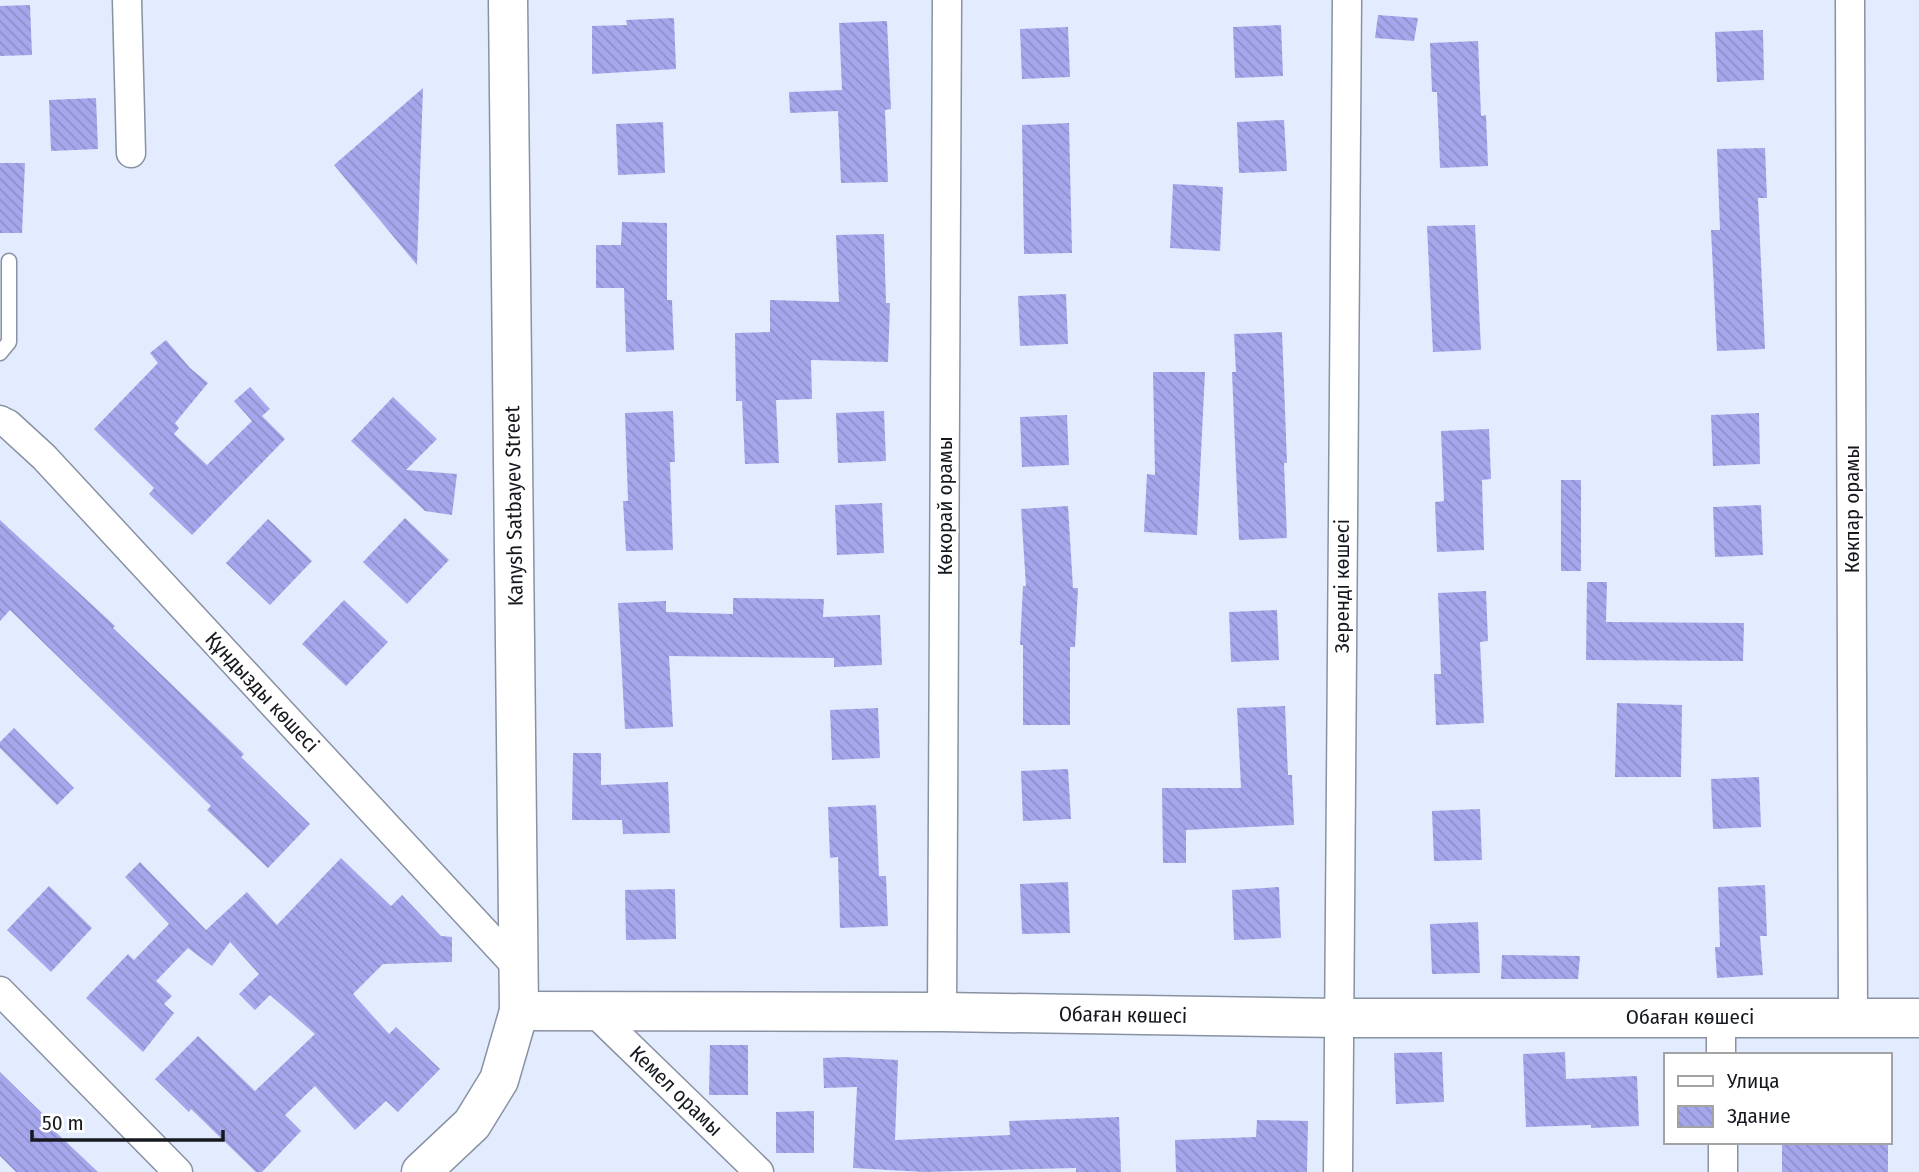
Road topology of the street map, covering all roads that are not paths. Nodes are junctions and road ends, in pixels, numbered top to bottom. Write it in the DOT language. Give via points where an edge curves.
graph roads {
  1 [pos="127,0"];
  2 [pos="508,0"];
  3 [pos="947,0"];
  4 [pos="1347,0"];
  5 [pos="1850,0"];
  6 [pos="131,153"];
  7 [pos="9,261"];
  8 [pos="0,353"];
  9 [pos="0,420"];
  10 [pos="519,969"];
  11 [pos="0,991"];
  12 [pos="519,1011"];
  13 [pos="593,1011"];
  14 [pos="942,1012"];
  15 [pos="1339,1017"];
  16 [pos="1721,1017"];
  17 [pos="1853,1017"];
  18 [pos="1919,1018"];
  19 [pos="1721,1053"];
  20 [pos="1723,1144"];
  21 [pos="178,1172"];
  22 [pos="421,1172"];
  23 [pos="759,1172"];
  24 [pos="1338,1172"];
  25 [pos="1723,1172"];
  1 -- 6 [label="street"];
  2 -- 10 [label="street, Kanysh Satbayev Street"];
  3 -- 14 [label="street, Көкорай орамы"];
  4 -- 15 [label="street, Зеренді көшесі"];
  5 -- 17 [label="street, Көкпар орамы"];
  7 -- 8 [label="lane" via="9,342"];
  9 -- 10 [label="street, Құндызды көшесі" via="44,457"];
  10 -- 12 [label="street, Kanysh Satbayev Street"];
  11 -- 21 [label="street"];
  12 -- 13 [label="street, Обаған көшесі"];
  12 -- 22 [label="street" via="499,1080 471,1124"];
  13 -- 14 [label="street, Обаған көшесі"];
  13 -- 23 [label="street, Кемел орамы"];
  14 -- 15 [label="street, Обаған көшесі"];
  15 -- 16 [label="street, Обаған көшесі"];
  15 -- 24 [label="street, Зеренді көшесі"];
  16 -- 17 [label="street, Обаған көшесі"];
  16 -- 19 [label="street"];
  17 -- 18 [label="street, Обаған көшесі"];
  20 -- 25 [label="street"];
}
